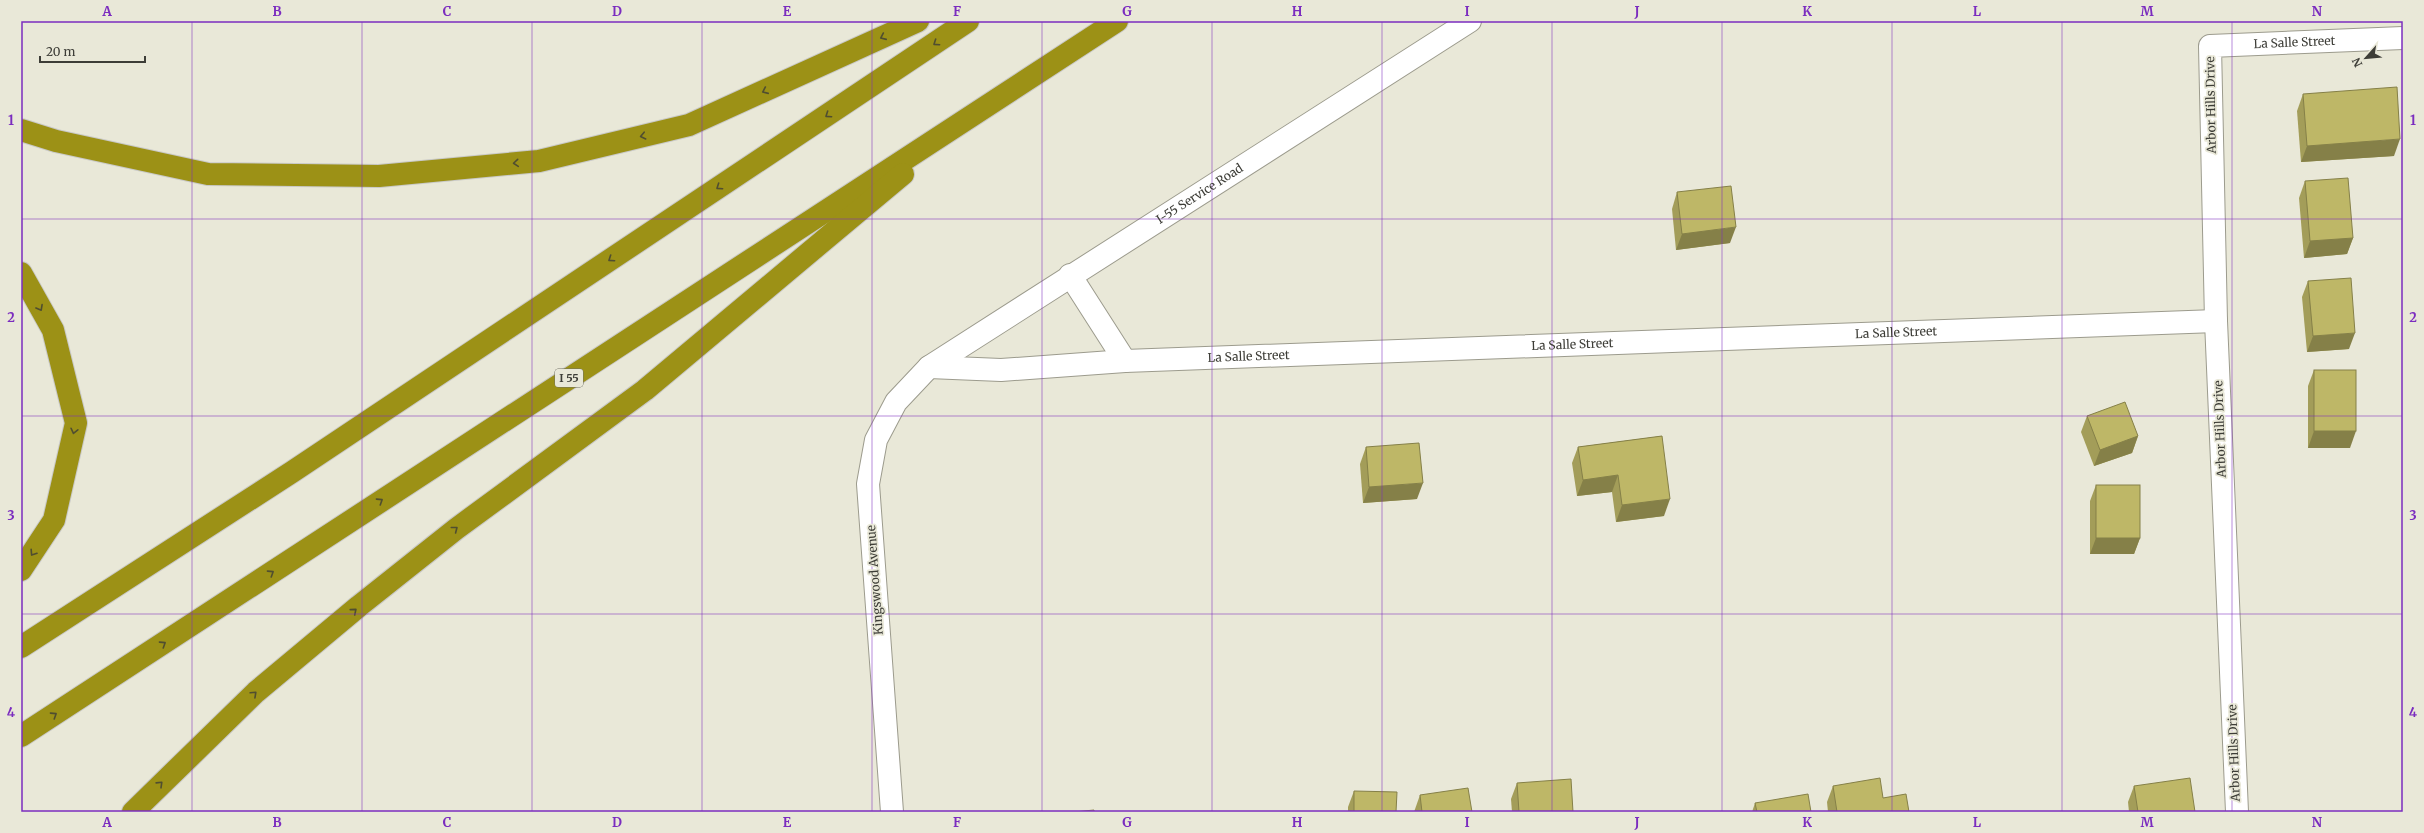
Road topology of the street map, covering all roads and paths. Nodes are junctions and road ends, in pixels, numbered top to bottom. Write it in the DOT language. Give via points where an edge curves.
graph roads {
  1 [pos="918,21"];
  2 [pos="968,21"];
  3 [pos="1117,21"];
  4 [pos="1470,21"];
  5 [pos="2403,38"];
  6 [pos="2210,46"];
  7 [pos="983,108"];
  8 [pos="21,130"];
  9 [pos="21,274"];
  10 [pos="1070,275"];
  11 [pos="2216,321"];
  12 [pos="1125,361"];
  13 [pos="929,367"];
  14 [pos="21,570"];
  15 [pos="21,647"];
  16 [pos="21,736"];
  17 [pos="133,812"];
  18 [pos="892,812"];
  19 [pos="2237,812"];
  1 -- 8 [label="highway, one-way" via="689,125 539,161 379,176 208,174 56,141"];
  2 -- 15 [label="highway, one-way" via="292,472"];
  3 -- 7 [label="highway, I 55"];
  4 -- 10 [label="street, I-55 Service Road"];
  5 -- 6 [label="street, La Salle Street"];
  6 -- 11 [label="street, Arbor Hills Drive"];
  16 -- 7 [label="highway, I 55, one-way"];
  17 -- 7 [label="highway, one-way" via="256,692 359,606 456,529 645,390"];
  9 -- 14 [label="highway, one-way" via="53,330 76,423 54,520"];
  10 -- 12 [label="street"];
  10 -- 13 [label="street, I-55 Service Road"];
  11 -- 12 [label="street, La Salle Street"];
  11 -- 19 [label="street, Arbor Hills Drive"];
  12 -- 13 [label="street, La Salle Street" via="1001,370"];
  13 -- 18 [label="street, Kingswood Avenue" via="896,402 876,440 868,484"];
}
